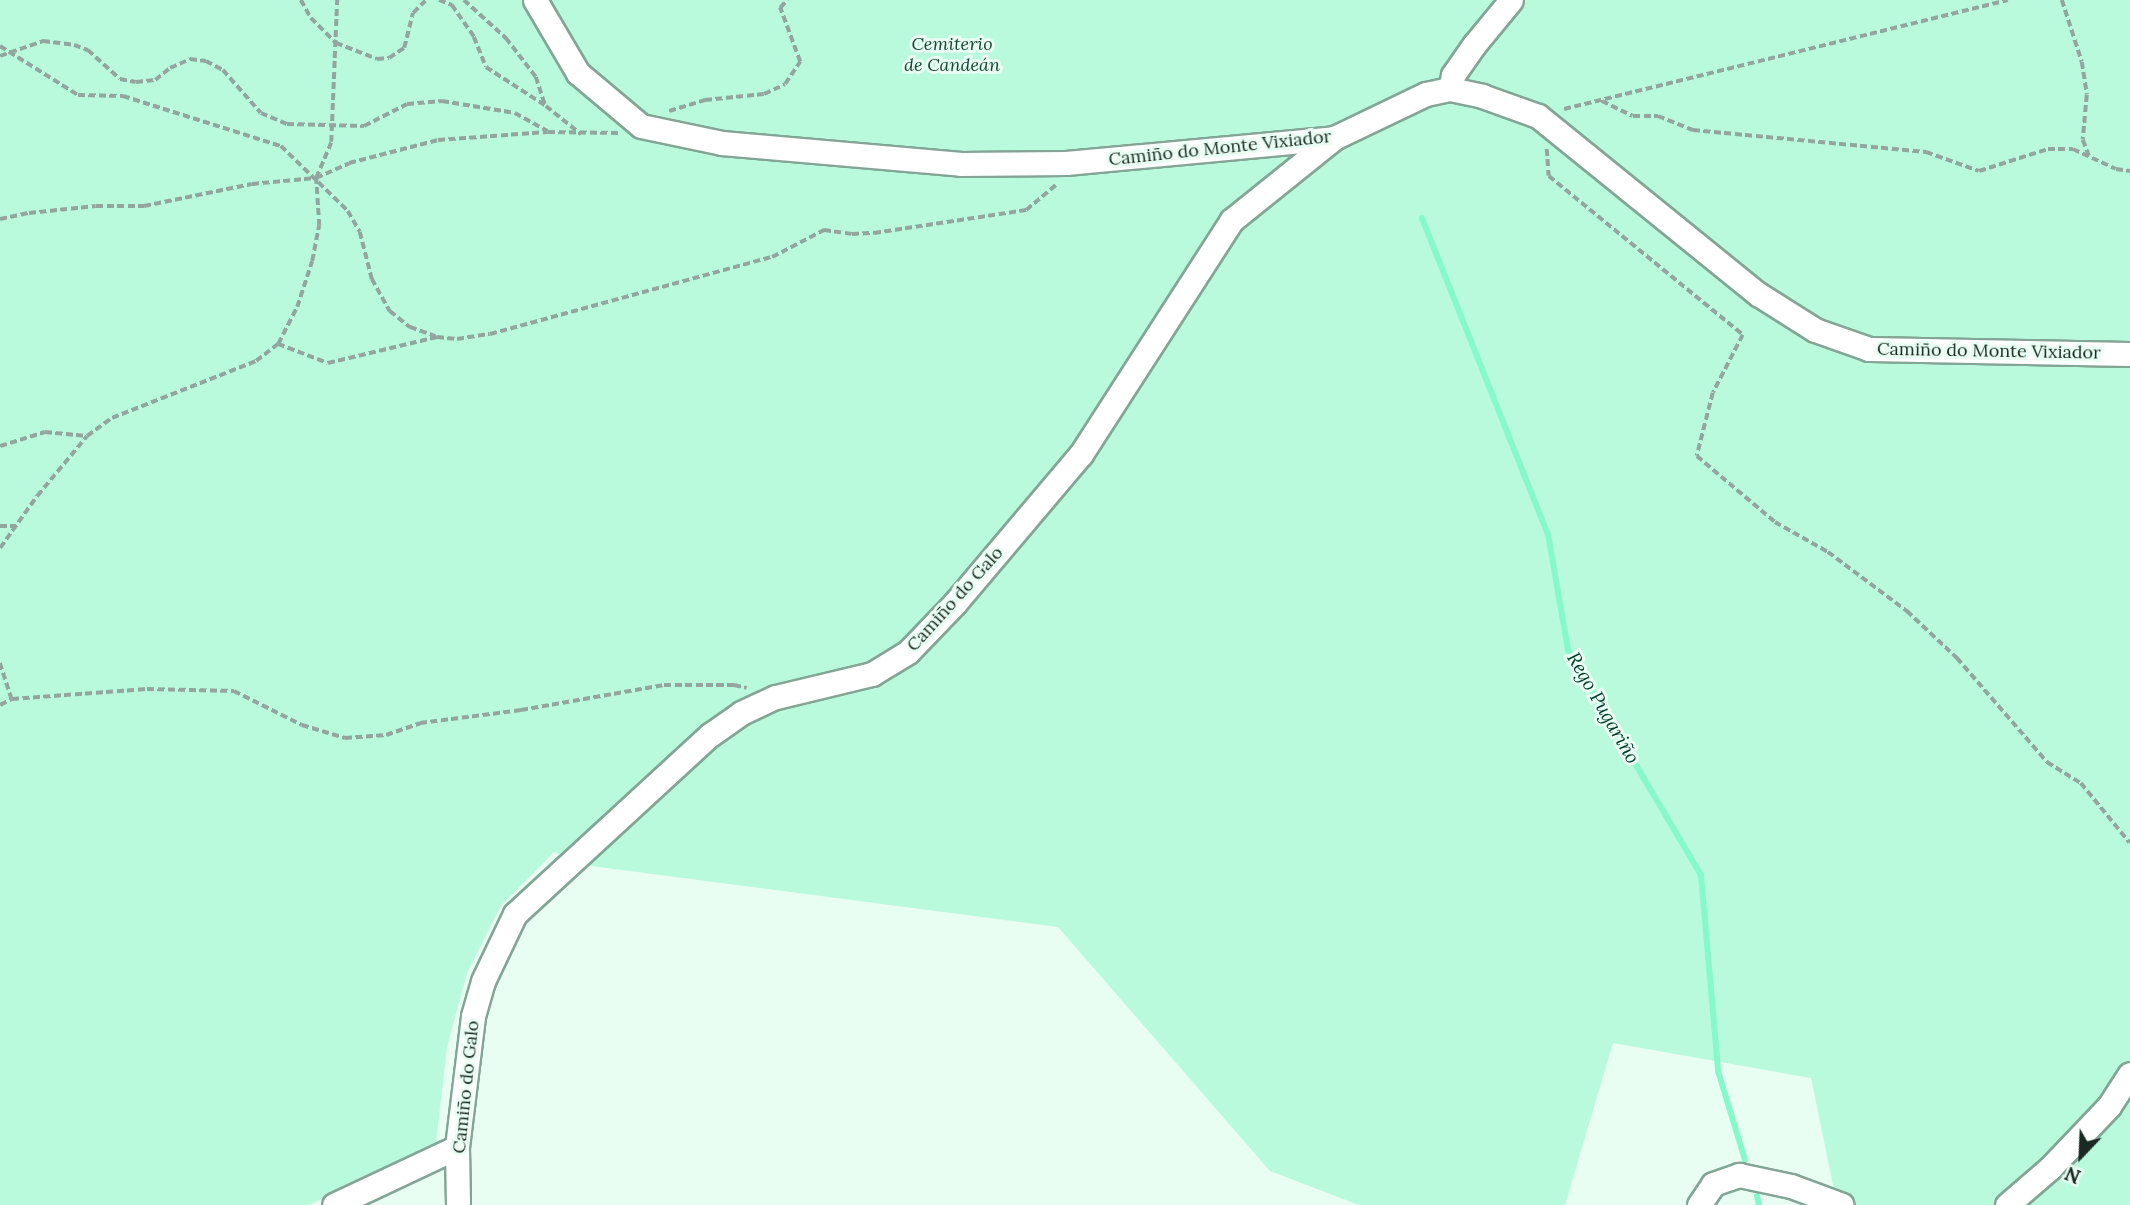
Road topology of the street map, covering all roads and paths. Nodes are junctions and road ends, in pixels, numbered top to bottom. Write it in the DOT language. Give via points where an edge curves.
graph roads {
  1 [pos="301,0"];
  2 [pos="337,0"];
  3 [pos="426,0"];
  4 [pos="439,0"];
  5 [pos="464,0"];
  6 [pos="535,0"];
  7 [pos="787,0"];
  8 [pos="1511,0"];
  9 [pos="2008,0"];
  10 [pos="2062,0"];
  11 [pos="336,43"];
  12 [pos="0,46"];
  13 [pos="11,53"];
  14 [pos="0,56"];
  15 [pos="1450,89"];
  16 [pos="1601,101"];
  17 [pos="546,106"];
  18 [pos="1544,121"];
  19 [pos="332,124"];
  20 [pos="641,126"];
  21 [pos="548,132"];
  22 [pos="582,135"];
  23 [pos="1334,138"];
  24 [pos="2088,156"];
  25 [pos="1066,163"];
  26 [pos="2130,171"];
  27 [pos="316,178"];
  28 [pos="0,219"];
  29 [pos="437,337"];
  30 [pos="278,344"];
  31 [pos="2130,354"];
  32 [pos="87,436"];
  33 [pos="0,446"];
  34 [pos="0,526"];
  35 [pos="16,526"];
  36 [pos="0,548"];
  37 [pos="0,663"];
  38 [pos="776,697"];
  39 [pos="12,699"];
  40 [pos="0,705"];
  41 [pos="2130,843"];
  42 [pos="2130,1074"];
  43 [pos="457,1147"];
  44 [pos="334,1205"];
  45 [pos="458,1205"];
  46 [pos="1699,1205"];
  47 [pos="1842,1205"];
  48 [pos="2007,1205"];
  1 -- 11 [label="path" via="311,18"];
  2 -- 11 [label="path"];
  3 -- 11 [label="path" via="412,13 404,48 389,58 377,59"];
  4 -- 17 [label="path" via="452,5 474,37 486,67"];
  5 -- 17 [label="path" via="506,38 536,77"];
  6 -- 20 [label="street, Camiño do Monte Vixiador" via="578,73"];
  7 -- 20 [label="path" via="780,8 800,62 785,84 764,94 667,111"];
  8 -- 15 [label="street" via="1453,75"];
  9 -- 16 [label="path"];
  10 -- 24 [label="path" via="2082,62 2087,95 2083,140"];
  11 -- 19 [label="path"];
  12 -- 13 [label="path"];
  13 -- 14 [label="path"];
  13 -- 19 [label="path" via="43,41 74,45 88,50 121,79 136,82 155,80 190,60 206,61 223,70 261,113 287,124"];
  13 -- 27 [label="path" via="78,95 122,96 281,146"];
  15 -- 18 [label="street, Camiño do Monte Vixiador" via="1482,96"];
  15 -- 23 [label="street, Camiño do Monte Vixiador" via="1426,94"];
  16 -- 18 [label="path" via="1552,113"];
  16 -- 24 [label="path" via="1633,116 1658,116 1693,130 1926,152 1979,171 2048,149 2073,149"];
  17 -- 22 [label="path"];
  18 -- 31 [label="street, Camiño do Monte Vixiador" via="1758,294 1815,330 1869,349"];
  18 -- 41 [label="path" via="1549,176 1743,335 1713,393 1697,456 1775,522 1828,552 1906,611 1956,658 2047,762 2081,783"];
  19 -- 21 [label="path" via="364,126 407,104 442,101 515,113"];
  19 -- 27 [label="path" via="331,142"];
  20 -- 22 [label="path" via="620,133"];
  20 -- 25 [label="street, Camiño do Monte Vixiador" via="735,145 961,164"];
  21 -- 22 [label="path"];
  21 -- 27 [label="path" via="438,140 349,163"];
  23 -- 25 [label="street, Camiño do Monte Vixiador"];
  23 -- 38 [label="street, Camiño do Galo" via="1232,220 1081,454 956,603 908,652 872,674"];
  24 -- 26 [label="path"];
  25 -- 29 [label="path" via="1056,186 1026,210 874,233 824,230 772,257 645,294 490,334"];
  27 -- 28 [label="path" via="252,184 145,206 96,206"];
  27 -- 29 [label="path" via="348,211 360,232 372,279 390,311 410,327"];
  27 -- 30 [label="path" via="320,208 312,261 297,307"];
  29 -- 30 [label="path" via="328,363"];
  30 -- 32 [label="path" via="256,360 111,418"];
  32 -- 33 [label="path" via="45,432"];
  32 -- 35 [label="path"];
  34 -- 35 [label="path"];
  35 -- 36 [label="path"];
  37 -- 39 [label="path"];
  38 -- 39 [label="path" via="734,685 664,685 420,723 386,735 345,738 302,725 234,691 147,689"];
  38 -- 43 [label="street, Camiño do Galo" via="741,713 710,735 515,914 473,1016"];
  39 -- 40 [label="path"];
  42 -- 48 [label="street" via="2109,1106"];
  43 -- 44 [label="street"];
  43 -- 45 [label="street, Camiño do Galo"];
  46 -- 47 [label="street" via="1713,1184 1739,1175 1791,1186"];
}
